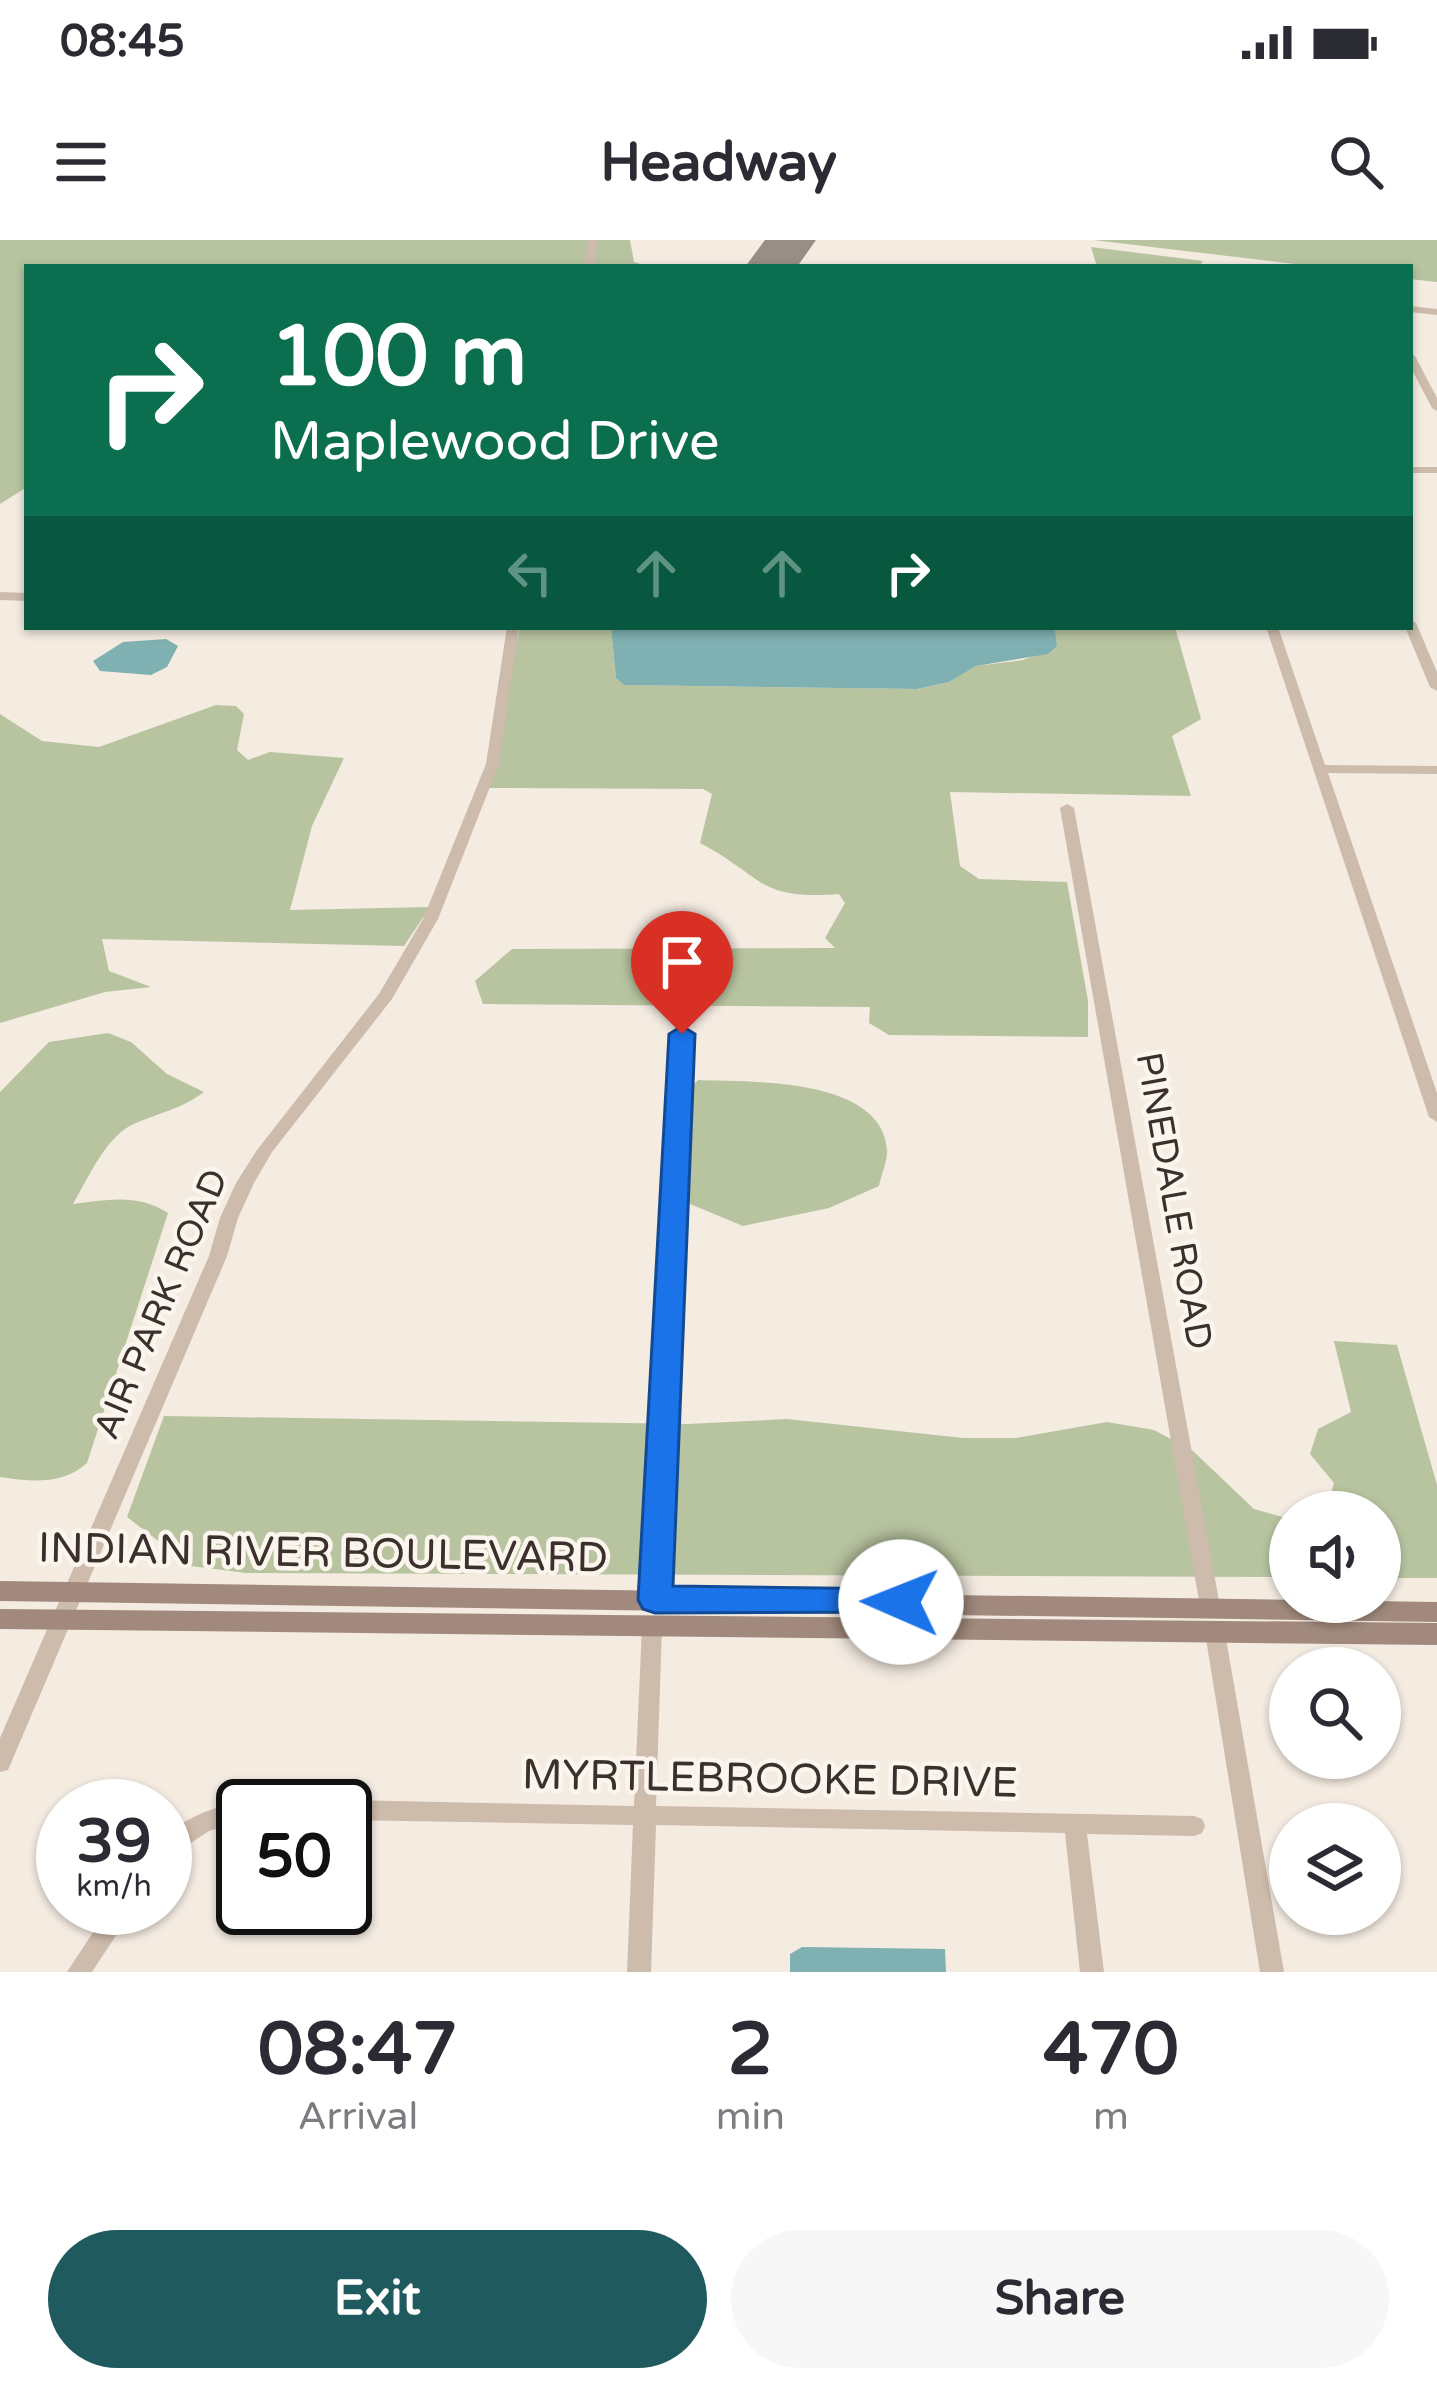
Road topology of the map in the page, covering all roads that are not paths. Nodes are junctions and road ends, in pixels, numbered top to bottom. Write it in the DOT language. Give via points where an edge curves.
graph roads {
  1 [pos="1413,362"];
  2 [pos="1437,408"];
  3 [pos="512,630"];
  4 [pos="1273,630"];
  5 [pos="1413,630"];
  6 [pos="1437,687"];
  7 [pos="1320,770"];
  8 [pos="1437,770"];
  9 [pos="1066,808"];
  10 [pos="682,1034"];
  11 [pos="1437,1117"];
  12 [pos="0,1592"];
  13 [pos="76,1593"];
  14 [pos="1437,1612"];
  15 [pos="653,1613"];
  16 [pos="0,1619"];
  17 [pos="64,1620"];
  18 [pos="1213,1620"];
  19 [pos="1437,1634"];
  20 [pos="0,1763"];
  21 [pos="372,1811"];
  22 [pos="646,1816"];
  23 [pos="1075,1824"];
  24 [pos="1194,1826"];
  25 [pos="104,1935"];
  26 [pos="79,1972"];
  27 [pos="639,1972"];
  28 [pos="1092,1972"];
  29 [pos="1272,1972"];
  1 -- 2 [label="street"];
  3 -- 13 [label="street, AIR PARK ROAD" via="487,780 432,921 384,1000 242,1187"];
  4 -- 7 [label="street"];
  5 -- 6 [label="street"];
  7 -- 8 [label="street"];
  7 -- 11 [label="street"];
  9 -- 18 [label="street, PINEDALE ROAD"];
  10 -- 15 [label="street"];
  12 -- 13 [label="main road, INDIAN RIVER BOULEVARD"];
  13 -- 15 [label="main road, INDIAN RIVER BOULEVARD"];
  13 -- 17 [label="street, AIR PARK ROAD"];
  14 -- 18 [label="main road, INDIAN RIVER BOULEVARD"];
  15 -- 17 [label="main road, INDIAN RIVER BOULEVARD" via="608,1626"];
  15 -- 18 [label="main road, INDIAN RIVER BOULEVARD"];
  15 -- 18 [label="main road, INDIAN RIVER BOULEVARD" via="700,1600"];
  15 -- 22 [label="street"];
  16 -- 17 [label="main road, INDIAN RIVER BOULEVARD"];
  17 -- 20 [label="street, AIR PARK ROAD"];
  18 -- 19 [label="main road, INDIAN RIVER BOULEVARD"];
  18 -- 29 [label="street, PINEDALE ROAD"];
  21 -- 22 [label="street, MYRTLEBROOKE DRIVE"];
  22 -- 23 [label="street, MYRTLEBROOKE DRIVE"];
  22 -- 27 [label="street"];
  23 -- 24 [label="street, MYRTLEBROOKE DRIVE"];
  23 -- 28 [label="street"];
  25 -- 26 [label="street"];
}
